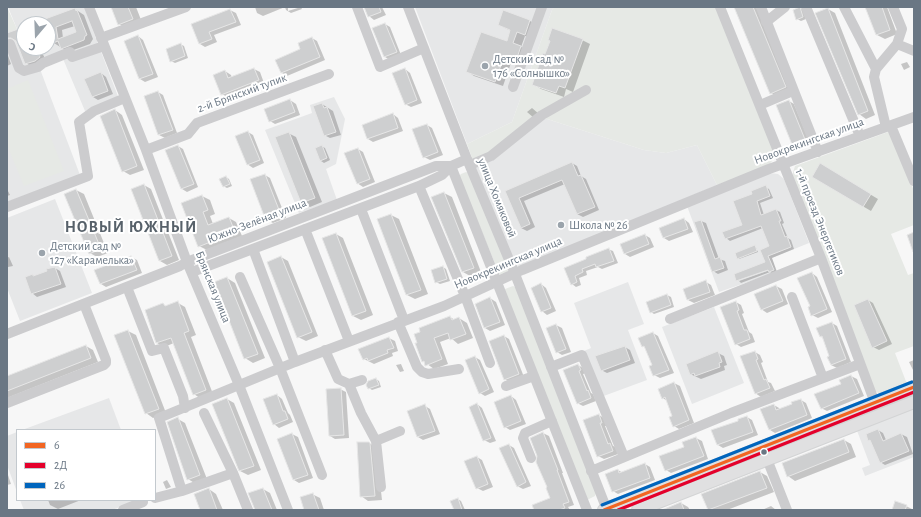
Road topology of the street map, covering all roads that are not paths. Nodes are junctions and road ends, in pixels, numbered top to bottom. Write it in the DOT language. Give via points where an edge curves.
graph roads {
  1 [pos="89,7"];
  2 [pos="186,7"];
  3 [pos="357,7"];
  4 [pos="408,7"];
  5 [pos="542,7"];
  6 [pos="720,7"];
  7 [pos="760,7"];
  8 [pos="786,7"];
  9 [pos="806,7"];
  10 [pos="844,7"];
  11 [pos="893,7"];
  12 [pos="766,22"];
  13 [pos="102,42"];
  14 [pos="10,44"];
  15 [pos="897,44"];
  16 [pos="424,48"];
  17 [pos="914,51"];
  18 [pos="876,69"];
  19 [pos="329,74"];
  20 [pos="513,87"];
  21 [pos="586,90"];
  22 [pos="793,91"];
  23 [pos="125,98"];
  24 [pos="760,105"];
  25 [pos="914,117"];
  26 [pos="889,126"];
  27 [pos="860,136"];
  28 [pos="146,150"];
  29 [pos="818,152"];
  30 [pos="468,162"];
  31 [pos="783,164"];
  32 [pos="451,166"];
  33 [pos="914,181"];
  34 [pos="419,186"];
  35 [pos="7,207"];
  36 [pos="361,209"];
  37 [pos="305,229"];
  38 [pos="253,249"];
  39 [pos="821,258"];
  40 [pos="187,262"];
  41 [pos="192,272"];
  42 [pos="514,274"];
  43 [pos="240,277"];
  44 [pos="496,282"];
  45 [pos="127,287"];
  46 [pos="465,296"];
  47 [pos="792,297"];
  48 [pos="84,304"];
  49 [pos="670,319"];
  50 [pos="401,321"];
  51 [pos="7,334"];
  52 [pos="349,341"];
  53 [pos="325,350"];
  54 [pos="295,362"];
  55 [pos="490,363"];
  56 [pos="860,364"];
  57 [pos="551,367"];
  58 [pos="280,368"];
  59 [pos="459,369"];
  60 [pos="534,376"];
  61 [pos="823,378"];
  62 [pos="362,380"];
  63 [pos="350,384"];
  64 [pos="239,385"];
  65 [pos="506,386"];
  66 [pos="914,387"];
  67 [pos="914,402"];
  68 [pos="7,403"];
  69 [pos="875,403"];
  70 [pos="185,408"];
  71 [pos="204,413"];
  72 [pos="552,421"];
  73 [pos="400,431"];
  74 [pos="376,441"];
  75 [pos="532,458"];
  76 [pos="624,458"];
  77 [pos="767,459"];
  78 [pos="591,471"];
  79 [pos="233,473"];
  80 [pos="322,475"];
  81 [pos="380,487"];
  82 [pos="182,491"];
  83 [pos="156,498"];
  84 [pos="146,504"];
  85 [pos="123,510"];
  86 [pos="248,510"];
  87 [pos="288,510"];
  88 [pos="587,510"];
  89 [pos="605,510"];
  90 [pos="638,510"];
  91 [pos="787,510"];
  1 -- 13 [label="street, Брянская улица"];
  2 -- 13 [label="street"];
  3 -- 16 [label="street" via="380,67"];
  4 -- 16 [label="street, улица Хомяковой"];
  5 -- 20 [label="street"];
  6 -- 24 [label="street, 1-й проезд Энергетиков"];
  7 -- 12 [label="street"];
  8 -- 12 [label="street"];
  9 -- 27 [label="street"];
  10 -- 18 [label="street"];
  11 -- 15 [label="street" via="902,29"];
  12 -- 22 [label="street"];
  13 -- 14 [label="street" via="72,56 70,52 24,72 19,68"];
  13 -- 23 [label="street, Брянская улица"];
  15 -- 17 [label="street"];
  15 -- 18 [label="street"];
  16 -- 30 [label="street, улица Хомяковой"];
  18 -- 26 [label="street" via="874,77"];
  19 -- 28 [label="street, 2-й Брянский тупик" via="196,123 188,134"];
  21 -- 30 [label="street, Южно-Зелёная улица" via="542,115 491,156"];
  22 -- 24 [label="street"];
  22 -- 29 [label="street"];
  23 -- 28 [label="street, Брянская улица"];
  23 -- 35 [label="street" via="94,111 79,122 88,176"];
  24 -- 31 [label="street, 1-й проезд Энергетиков"];
  25 -- 26 [label="street, Новокрекингская улица"];
  26 -- 27 [label="street, Новокрекингская улица"];
  26 -- 33 [label="street"];
  27 -- 29 [label="street, Новокрекингская улица"];
  28 -- 40 [label="street, Брянская улица"];
  29 -- 31 [label="street, Новокрекингская улица"];
  30 -- 32 [label="street, Южно-Зелёная улица"];
  30 -- 42 [label="street, улица Хомяковой"];
  31 -- 39 [label="street, 1-й проезд Энергетиков"];
  31 -- 42 [label="street, Новокрекингская улица"];
  32 -- 34 [label="street, Южно-Зелёная улица" via="442,175"];
  32 -- 40 [label="street, Южно-Зелёная улица" via="436,166"];
  32 -- 44 [label="street"];
  34 -- 36 [label="street, Южно-Зелёная улица"];
  34 -- 46 [label="street"];
  36 -- 37 [label="street, Южно-Зелёная улица"];
  36 -- 50 [label="street"];
  37 -- 38 [label="street, Южно-Зелёная улица"];
  37 -- 52 [label="street"];
  38 -- 41 [label="street, Южно-Зелёная улица"];
  38 -- 54 [label="street"];
  39 -- 49 [label="street"];
  39 -- 56 [label="street, 1-й проезд Энергетиков"];
  40 -- 41 [label="street, Брянская улица"];
  40 -- 45 [label="street, Южно-Зелёная улица"];
  41 -- 64 [label="street, Брянская улица"];
  42 -- 44 [label="street, Новокрекингская улица"];
  42 -- 57 [label="street, улица Хомяковой"];
  43 -- 58 [label="street"];
  44 -- 46 [label="street, Новокрекингская улица"];
  44 -- 60 [label="street"];
  45 -- 48 [label="street, Южно-Зелёная улица"];
  45 -- 70 [label="street" via="152,351 164,348 183,396"];
  46 -- 50 [label="street, Новокрекингская улица"];
  46 -- 55 [label="street"];
  47 -- 61 [label="street"];
  48 -- 51 [label="street, Южно-Зелёная улица"];
  48 -- 68 [label="street" via="106,360 104,365"];
  50 -- 52 [label="street, Новокрекингская улица"];
  50 -- 59 [label="street" via="416,367 422,372 428,374"];
  52 -- 53 [label="street, Новокрекингская улица"];
  53 -- 54 [label="street, Новокрекингская улица"];
  53 -- 63 [label="street" via="338,379"];
  54 -- 58 [label="street, Новокрекингская улица"];
  56 -- 61 [label="street"];
  56 -- 69 [label="street, 1-й проезд Энергетиков"];
  57 -- 76 [label="street" via="582,355"];
  57 -- 78 [label="street, улица Хомяковой"];
  58 -- 64 [label="street, Новокрекингская улица"];
  58 -- 80 [label="street"];
  60 -- 65 [label="street"];
  60 -- 72 [label="street"];
  61 -- 76 [label="street"];
  62 -- 63 [label="street"];
  63 -- 74 [label="street" via="361,413"];
  64 -- 70 [label="street, Новокрекингская улица"];
  64 -- 87 [label="street, Брянская улица"];
  66 -- 69 [label="main road"];
  67 -- 77 [label="main road"];
  69 -- 89 [label="main road"];
  70 -- 82 [label="street, Новокрекингская улица" via="159,418"];
  71 -- 79 [label="street"];
  72 -- 75 [label="street" via="525,433 523,438"];
  72 -- 88 [label="street"];
  73 -- 74 [label="street"];
  74 -- 81 [label="street"];
  76 -- 78 [label="street"];
  77 -- 90 [label="main road"];
  77 -- 91 [label="street"];
  78 -- 89 [label="street, улица Хомяковой"];
  79 -- 82 [label="street"];
  79 -- 86 [label="street"];
  82 -- 83 [label="street"];
  84 -- 85 [label="street"];
}
